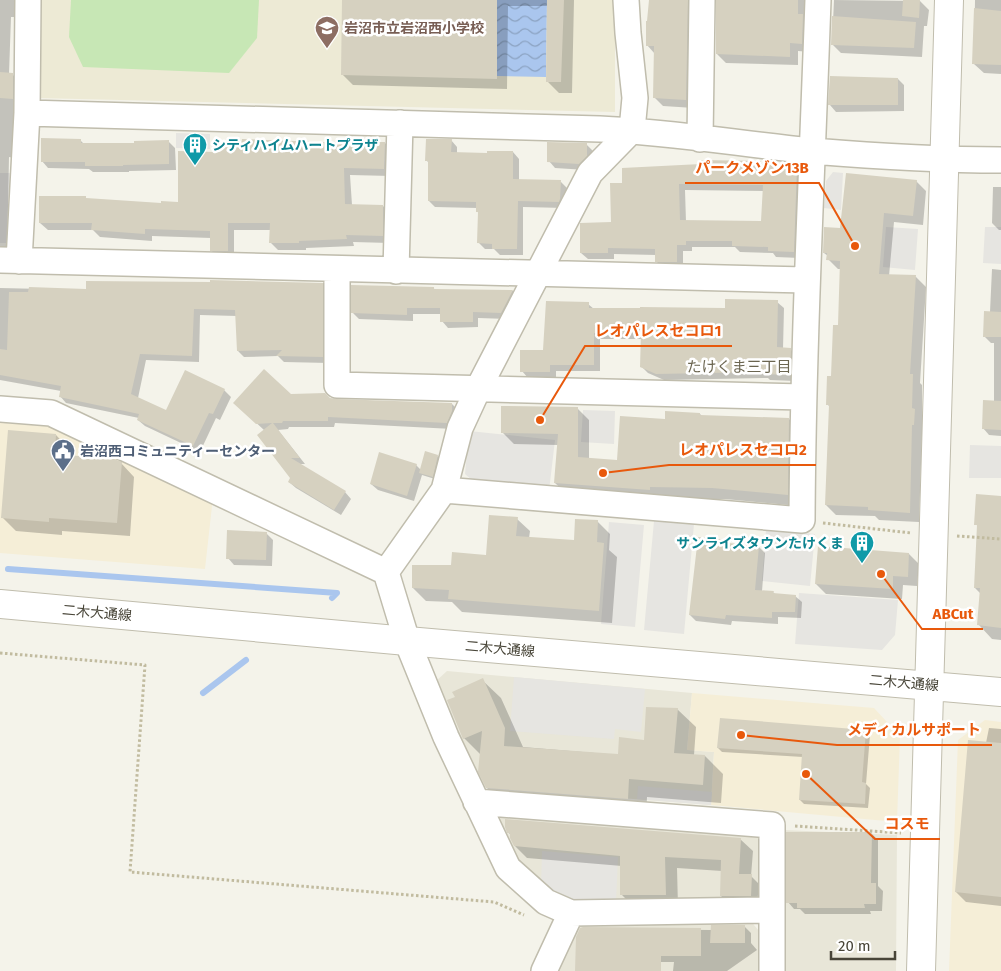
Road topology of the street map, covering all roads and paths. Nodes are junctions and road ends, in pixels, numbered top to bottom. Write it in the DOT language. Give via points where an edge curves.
graph roads {
  1 [pos="28,0"];
  2 [pos="626,0"];
  3 [pos="702,0"];
  4 [pos="818,0"];
  5 [pos="949,0"];
  6 [pos="27,113"];
  7 [pos="400,123"];
  8 [pos="632,130"];
  9 [pos="700,139"];
  10 [pos="812,151"];
  11 [pos="945,160"];
  12 [pos="1001,160"];
  13 [pos="9,260"];
  14 [pos="337,269"];
  15 [pos="396,271"];
  16 [pos="538,274"];
  17 [pos="806,280"];
  18 [pos="478,389"];
  19 [pos="803,397"];
  20 [pos="0,409"];
  21 [pos="444,490"];
  22 [pos="802,520"];
  23 [pos="913,534"];
  24 [pos="954,536"];
  25 [pos="1001,539"];
  26 [pos="386,572"];
  27 [pos="0,604"];
  28 [pos="407,641"];
  29 [pos="0,653"];
  30 [pos="930,685"];
  31 [pos="1001,692"];
  32 [pos="476,802"];
  33 [pos="772,825"];
  34 [pos="907,833"];
  35 [pos="772,910"];
  36 [pos="572,912"];
  37 [pos="525,916"];
  38 [pos="544,971"];
  39 [pos="772,971"];
  40 [pos="921,971"];
  1 -- 6 [label="street"];
  2 -- 8 [label="street" via="635,98"];
  3 -- 9 [label="street"];
  4 -- 10 [label="street"];
  5 -- 11 [label="street"];
  6 -- 7 [label="street"];
  6 -- 13 [label="street"];
  7 -- 8 [label="street"];
  7 -- 15 [label="street"];
  8 -- 9 [label="street"];
  8 -- 16 [label="street" via="590,173"];
  9 -- 10 [label="street"];
  10 -- 11 [label="street"];
  10 -- 17 [label="street"];
  11 -- 12 [label="street"];
  11 -- 30 [label="street"];
  13 -- 14 [label="street"];
  14 -- 15 [label="street"];
  14 -- 18 [label="street" via="337,385"];
  15 -- 16 [label="street"];
  16 -- 17 [label="street"];
  16 -- 18 [label="street"];
  17 -- 19 [label="street"];
  18 -- 19 [label="street"];
  18 -- 21 [label="street" via="460,428"];
  19 -- 22 [label="street"];
  20 -- 26 [label="street" via="51,413"];
  21 -- 22 [label="street"];
  21 -- 26 [label="street"];
  22 -- 23 [label="path"];
  24 -- 25 [label="path"];
  26 -- 28 [label="street"];
  27 -- 28 [label="street, 二木大通線"];
  28 -- 30 [label="street, 二木大通線"];
  28 -- 32 [label="street"];
  29 -- 37 [label="path" via="145,665 130,872 494,902"];
  30 -- 31 [label="street, 二木大通線"];
  30 -- 40 [label="street"];
  32 -- 33 [label="street"];
  32 -- 36 [label="street" via="508,868 546,902"];
  33 -- 34 [label="path"];
  33 -- 35 [label="street"];
  35 -- 36 [label="street"];
  35 -- 39 [label="street"];
  36 -- 38 [label="street"];
}
